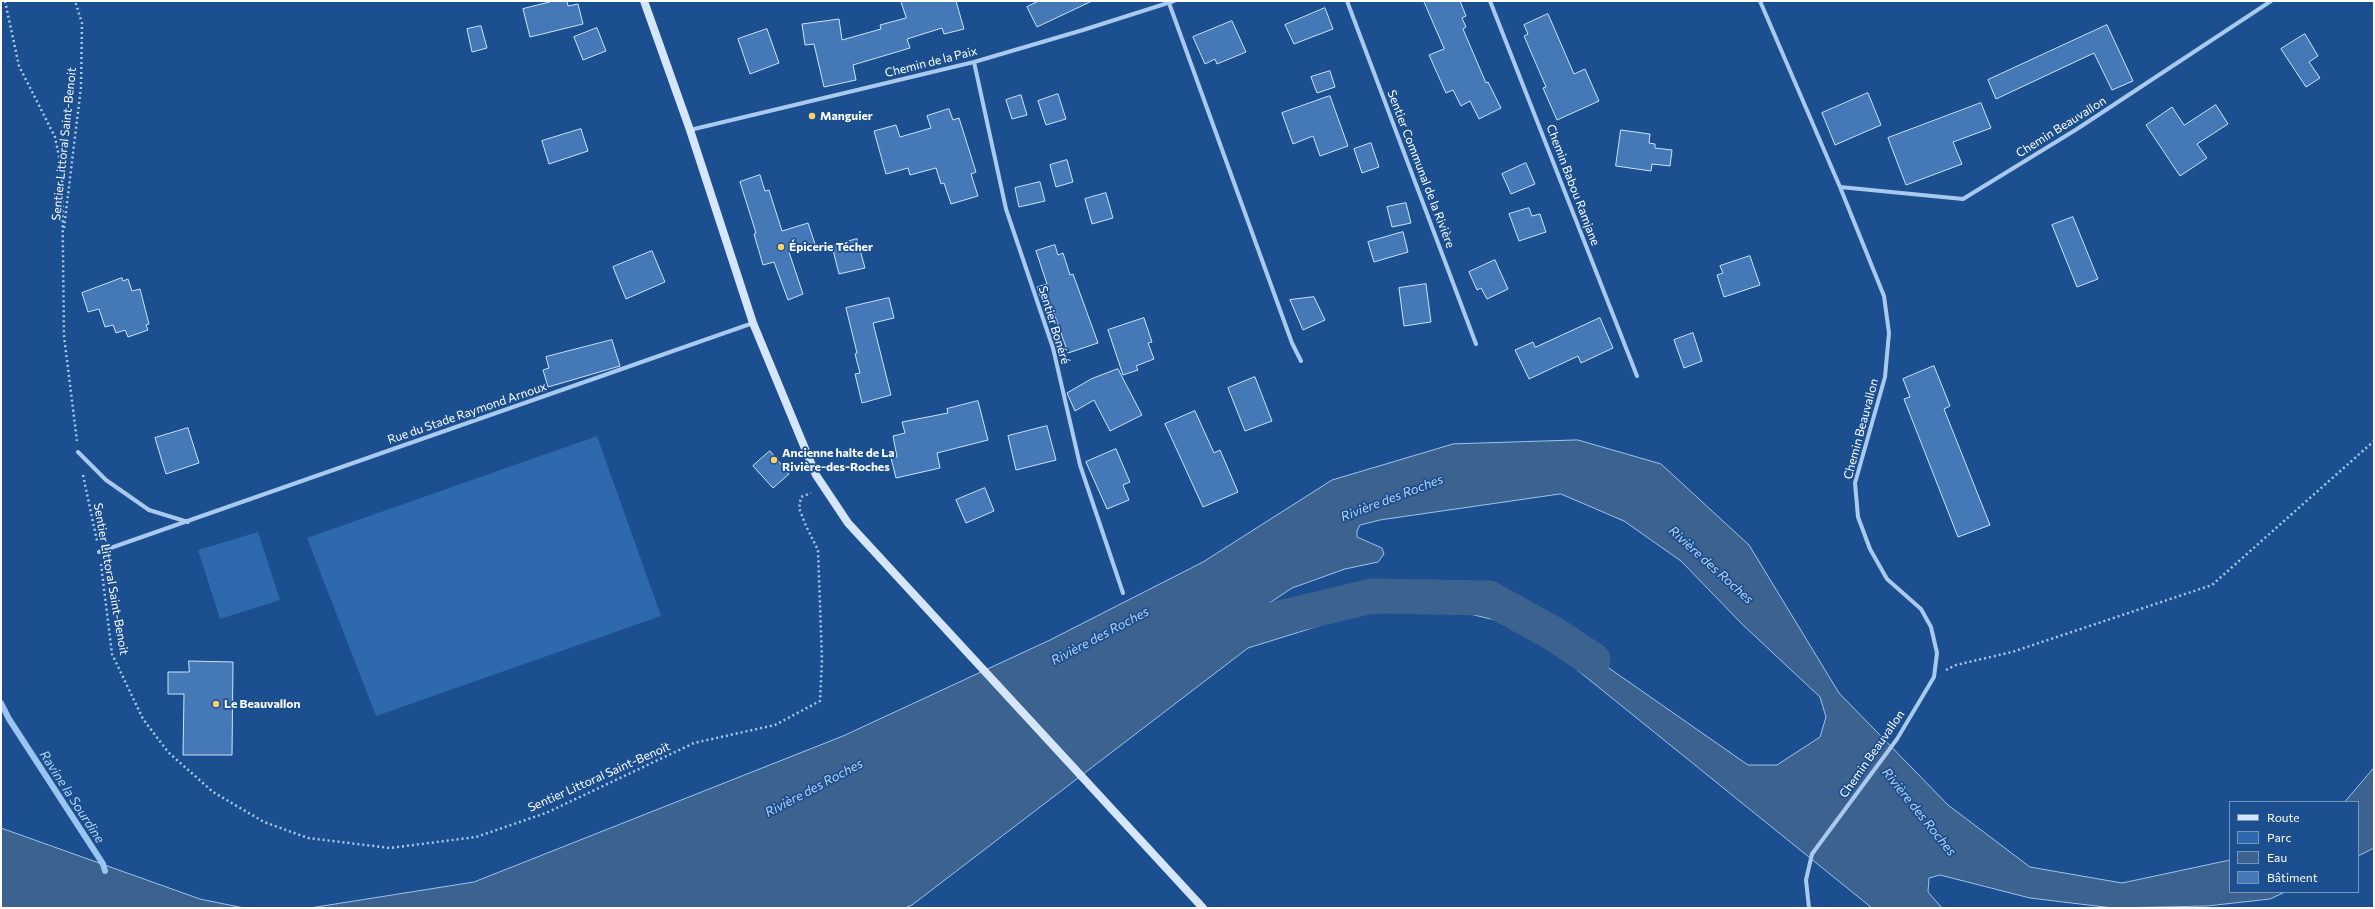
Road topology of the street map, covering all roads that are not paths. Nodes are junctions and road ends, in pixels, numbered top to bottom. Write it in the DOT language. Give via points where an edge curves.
graph roads {
  1 [pos="644,1"];
  2 [pos="1174,1"];
  3 [pos="1347,1"];
  4 [pos="1490,1"];
  5 [pos="1760,1"];
  6 [pos="2272,1"];
  7 [pos="1169,3"];
  8 [pos="974,62"];
  9 [pos="690,130"];
  10 [pos="1840,187"];
  11 [pos="753,323"];
  12 [pos="1476,344"];
  13 [pos="1301,361"];
  14 [pos="1637,376"];
  15 [pos="78,452"];
  16 [pos="188,522"];
  17 [pos="99,552"];
  18 [pos="1122,593"];
  19 [pos="1202,908"];
  20 [pos="1809,908"];
  1 -- 9 [label="main road"];
  2 -- 7 [label="street, Chemin de la Paix"];
  3 -- 12 [label="street, Sentier Communal de la Rivière"];
  4 -- 14 [label="street, Chemin Babou Ramjane"];
  5 -- 10 [label="street, Chemin Beauvallon"];
  6 -- 10 [label="street, Chemin Beauvallon" via="2077,129 1963,199"];
  7 -- 8 [label="street, Chemin de la Paix"];
  7 -- 13 [label="street" via="1292,343"];
  8 -- 9 [label="street, Chemin de la Paix"];
  8 -- 18 [label="street, Sentier Bonéré" via="1006,209 1053,348 1080,465"];
  9 -- 11 [label="main road"];
  10 -- 20 [label="street, Chemin Beauvallon" via="1884,296 1889,333 1885,376 1855,484 1858,517 1870,549 1887,579 1922,609 1932,627 1937,653 1934,677 1898,739 1812,854 1806,880"];
  11 -- 16 [label="street, Rue du Stade Raymond Arnoux"];
  11 -- 19 [label="main road" via="816,474 848,523"];
  15 -- 16 [label="street" via="106,480 149,510"];
  16 -- 17 [label="street, Rue du Stade Raymond Arnoux"];
}
